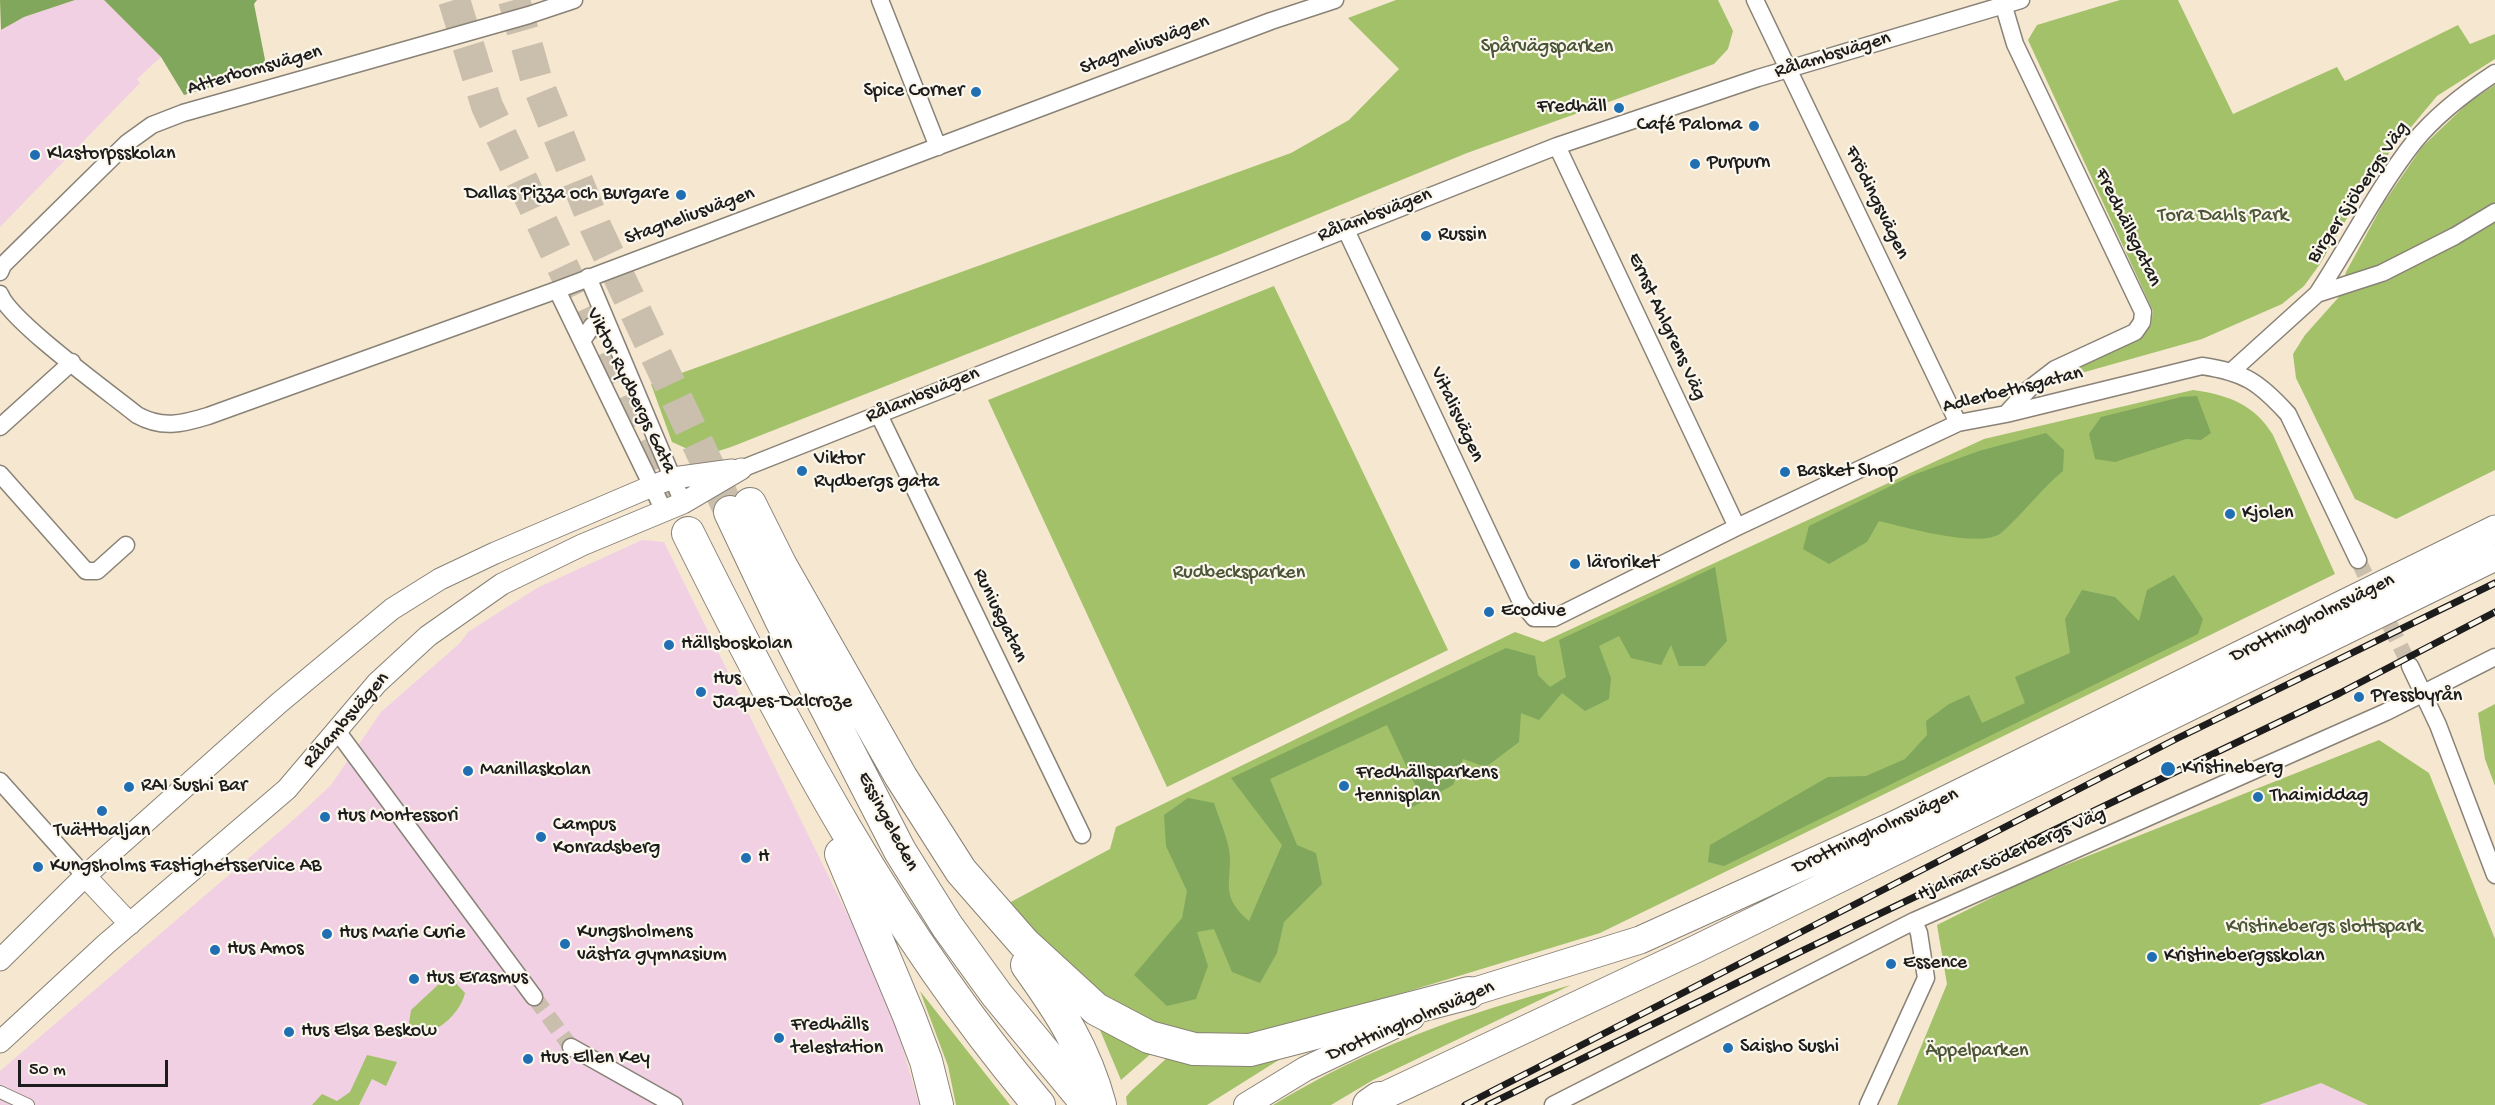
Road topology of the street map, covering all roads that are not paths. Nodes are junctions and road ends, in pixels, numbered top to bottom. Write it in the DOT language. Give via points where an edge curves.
graph roads {
  1 [pos="574,0"];
  2 [pos="880,0"];
  3 [pos="1335,0"];
  4 [pos="1755,0"];
  5 [pos="2021,0"];
  6 [pos="2003,2"];
  7 [pos="1788,69"];
  8 [pos="2495,73"];
  9 [pos="1557,146"];
  10 [pos="938,147"];
  11 [pos="2495,212"];
  12 [pos="1345,228"];
  13 [pos="0,272"];
  14 [pos="588,277"];
  15 [pos="557,290"];
  16 [pos="0,294"];
  17 [pos="2317,294"];
  18 [pos="610,328"];
  19 [pos="582,341"];
  20 [pos="72,362"];
  21 [pos="2233,370"];
  22 [pos="2006,414"];
  23 [pos="879,415"];
  24 [pos="1958,423"];
  25 [pos="0,428"];
  26 [pos="741,469"];
  27 [pos="0,474"];
  28 [pos="673,478"];
  29 [pos="652,486"];
  30 [pos="678,515"];
  31 [pos="1737,526"];
  32 [pos="2495,529"];
  33 [pos="126,545"];
  34 [pos="2495,557"];
  35 [pos="2358,560"];
  36 [pos="1534,618"];
  37 [pos="2495,657"];
  38 [pos="2410,666"];
  39 [pos="2422,693"];
  40 [pos="788,726"];
  41 [pos="337,731"];
  42 [pos="0,781"];
  43 [pos="1082,835"];
  44 [pos="961,871"];
  45 [pos="2495,875"];
  46 [pos="86,876"];
  47 [pos="1914,921"];
  48 [pos="130,924"];
  49 [pos="0,960"];
  50 [pos="1469,993"];
  51 [pos="534,997"];
  52 [pos="0,1042"];
  53 [pos="570,1047"];
  54 [pos="0,1092"];
  55 [pos="1093,1096"];
  56 [pos="1033,1097"];
  57 [pos="1370,1103"];
  58 [pos="28,1105"];
  59 [pos="674,1105"];
  60 [pos="937,1105"];
  61 [pos="1246,1105"];
  62 [pos="1553,1105"];
  63 [pos="1868,1105"];
  1 -- 13 [label="street, Atterbomsvägen" via="152,125 127,143"];
  2 -- 10 [label="street"];
  3 -- 10 [label="street, Stagneliusvägen"];
  4 -- 7 [label="street, Frödingsvägen"];
  5 -- 6 [label="street, Rålambsvägen"];
  6 -- 7 [label="street, Rålambsvägen"];
  6 -- 22 [label="street, Fredhällsgatan" via="2015,44 2143,312 2135,332 2055,369"];
  7 -- 9 [label="street, Rålambsvägen"];
  7 -- 24 [label="street, Frödingsvägen"];
  8 -- 17 [label="street, Birger Sjöbergs Väg" via="2448,108 2415,141"];
  9 -- 12 [label="street, Rålambsvägen"];
  9 -- 31 [label="street, Ernst Ahlgrens Väg"];
  10 -- 14 [label="street, Stagneliusvägen"];
  11 -- 17 [label="street" via="2382,273"];
  12 -- 23 [label="street, Rålambsvägen"];
  12 -- 36 [label="street, Vitalisvägen" via="1521,602"];
  14 -- 15 [label="street, Stagneliusvägen"];
  14 -- 18 [label="street, Viktor Rydbergs Gata"];
  15 -- 19 [label="street, Viktor Rydbergs Gata"];
  15 -- 20 [label="street, Stagneliusvägen" via="179,424 151,423 137,415"];
  16 -- 20 [label="street" via="27,326"];
  17 -- 21 [label="street"];
  18 -- 19 [label="street" via="592,326"];
  18 -- 28 [label="street, Viktor Rydbergs Gata"];
  19 -- 29 [label="street, Viktor Rydbergs Gata"];
  20 -- 25 [label="street"];
  21 -- 22 [label="street, Adlerbethsgatan" via="2202,366"];
  21 -- 35 [label="street" via="2270,394 2288,414"];
  22 -- 24 [label="street, Adlerbethsgatan"];
  23 -- 26 [label="street, Rålambsvägen"];
  23 -- 43 [label="street, Runiusgatan"];
  24 -- 31 [label="street, Adlerbethsgatan"];
  26 -- 28 [label="street, Rålambsvägen"];
  26 -- 30 [label="street, Rålambsvägen"];
  27 -- 33 [label="street" via="86,571 97,571"];
  28 -- 29 [label="street, Rålambsvägen"];
  28 -- 30 [label="street, Viktor Rydbergs Gata"];
  29 -- 30 [label="street, Viktor Rydbergs Gata"];
  29 -- 46 [label="street, Rålambsvägen" via="503,549 440,579 392,609 279,703"];
  30 -- 40 [label="highway, Essingeleden"];
  30 -- 41 [label="street, Rålambsvägen" via="582,545 502,584 464,609 377,683"];
  31 -- 36 [label="street, Adlerbethsgatan" via="1554,618"];
  32 -- 50 [label="main road, Drottningholmsvägen" via="1894,825 1651,936"];
  34 -- 57 [label="main road, Drottningholmsvägen" via="1696,949"];
  37 -- 39 [label="street, Hjalmar Söderbergs Väg"];
  38 -- 39 [label="street"];
  39 -- 45 [label="street"];
  39 -- 47 [label="street, Hjalmar Söderbergs Väg"];
  40 -- 56 [label="highway, Essingeleden" via="868,870 918,947"];
  40 -- 60 [label="highway" via="909,1016"];
  41 -- 48 [label="street, Rålambsvägen" via="287,789"];
  41 -- 51 [label="street"];
  42 -- 46 [label="street"];
  44 -- 50 [label="highway" via="1024,943 1104,1014 1149,1037 1194,1049 1241,1051 1271,1046"];
  44 -- 55 [label="highway" via="1064,1017 1080,1047"];
  44 -- 55 [label="highway, Essingeleden" via="901,777 782,566 740,508 781,620 900,851 997,996 1054,1066"];
  46 -- 48 [label="street"];
  46 -- 49 [label="street, Rålambsvägen"];
  47 -- 62 [label="street, Hjalmar Söderbergs Väg"];
  47 -- 63 [label="street" via="1926,978"];
  48 -- 52 [label="street, Rålambsvägen"];
  50 -- 61 [label="main road, Drottningholmsvägen" via="1305,1069"];
  53 -- 59 [label="street"];
  54 -- 58 [label="street"];
}
